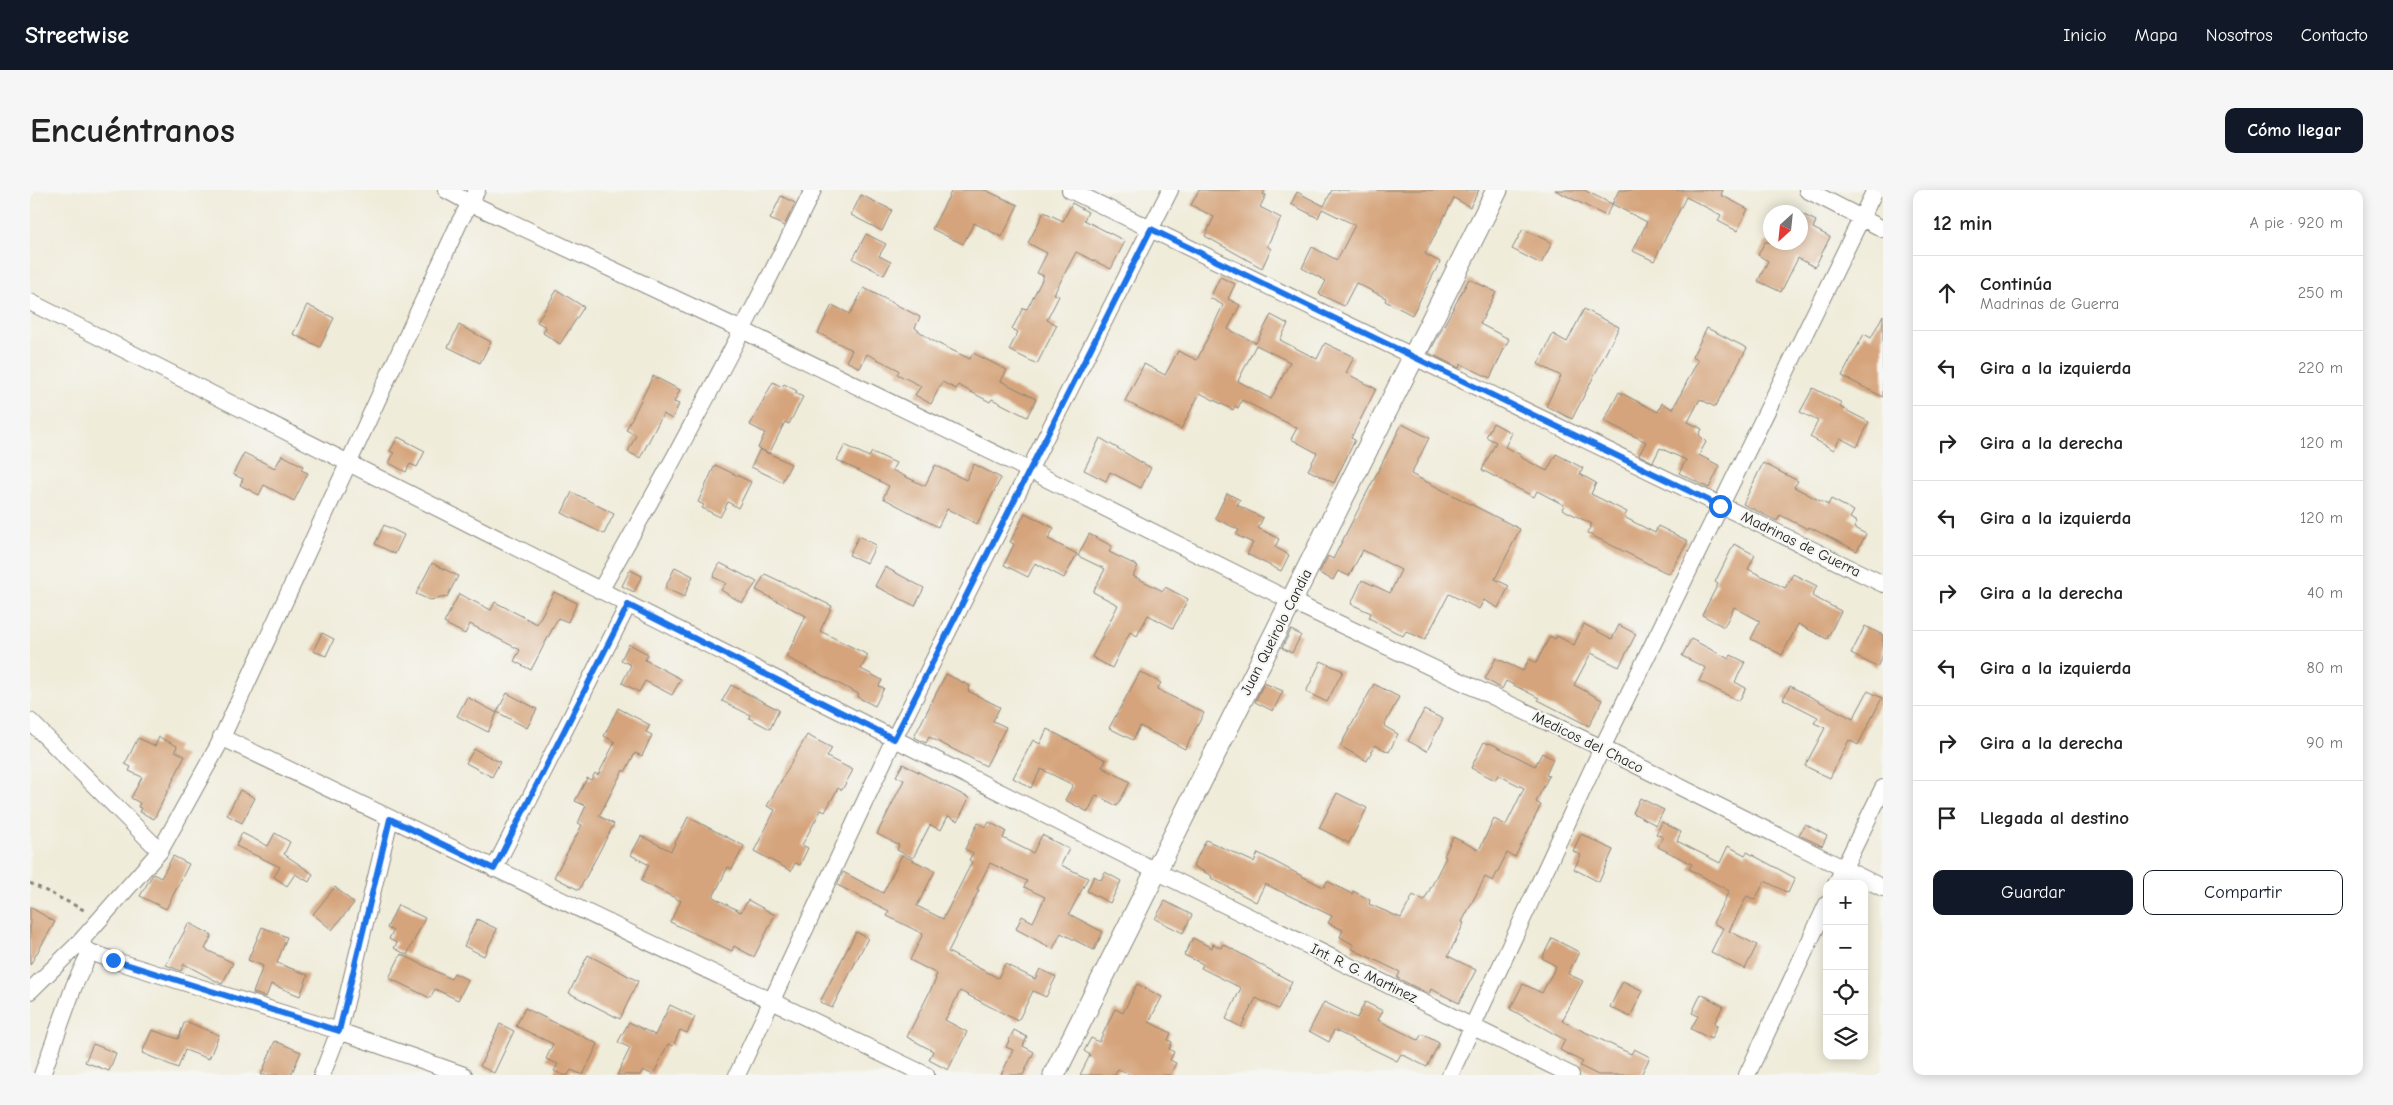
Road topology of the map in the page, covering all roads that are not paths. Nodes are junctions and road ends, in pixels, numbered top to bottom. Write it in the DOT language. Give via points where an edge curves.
graph roads {
  1 [pos="446,190"];
  2 [pos="813,190"];
  3 [pos="1070,190"];
  4 [pos="1170,190"];
  5 [pos="1497,190"];
  6 [pos="1807,190"];
  7 [pos="1874,190"];
  8 [pos="474,196"];
  9 [pos="1860,218"];
  10 [pos="1151,229"];
  11 [pos="1883,229"];
  12 [pos="30,302"];
  13 [pos="742,330"];
  14 [pos="1415,357"];
  15 [pos="348,464"];
  16 [pos="1029,470"];
  17 [pos="1720,506"];
  18 [pos="1883,584"];
  19 [pos="600,591"];
  20 [pos="1291,601"];
  21 [pos="628,605"];
  22 [pos="30,721"];
  23 [pos="221,738"];
  24 [pos="894,739"];
  25 [pos="1602,748"];
  26 [pos="1883,788"];
  27 [pos="390,819"];
  28 [pos="160,851"];
  29 [pos="494,869"];
  30 [pos="1156,871"];
  31 [pos="1840,876"];
  32 [pos="1883,888"];
  33 [pos="1823,913"];
  34 [pos="84,947"];
  35 [pos="30,991"];
  36 [pos="770,1002"];
  37 [pos="1473,1027"];
  38 [pos="339,1031"];
  39 [pos="42,1075"];
  40 [pos="322,1075"];
  41 [pos="464,1075"];
  42 [pos="737,1075"];
  43 [pos="926,1075"];
  44 [pos="1054,1075"];
  45 [pos="1450,1075"];
  46 [pos="1571,1075"];
  47 [pos="1747,1075"];
  1 -- 8 [label="street, Medicos del Chaco"];
  2 -- 13 [label="street"];
  3 -- 10 [label="street, Madrinas de Guerra"];
  4 -- 10 [label="street"];
  5 -- 14 [label="street, Juan Queirolo Candia"];
  6 -- 9 [label="street"];
  7 -- 9 [label="street"];
  8 -- 13 [label="street, Medicos del Chaco"];
  8 -- 15 [label="street"];
  9 -- 11 [label="street"];
  9 -- 17 [label="street"];
  10 -- 14 [label="street, Madrinas de Guerra"];
  10 -- 16 [label="street"];
  12 -- 15 [label="street, Int. R. G. Martinez"];
  13 -- 16 [label="street, Medicos del Chaco"];
  13 -- 19 [label="street" via="668,472"];
  14 -- 17 [label="street, Madrinas de Guerra"];
  14 -- 20 [label="street, Juan Queirolo Candia"];
  15 -- 19 [label="street, Int. R. G. Martinez"];
  15 -- 23 [label="street"];
  16 -- 20 [label="street, Medicos del Chaco"];
  16 -- 24 [label="street"];
  17 -- 18 [label="street, Madrinas de Guerra"];
  17 -- 25 [label="street"];
  19 -- 21 [label="street, Int. R. G. Martinez"];
  20 -- 25 [label="street, Medicos del Chaco"];
  20 -- 30 [label="street, Juan Queirolo Candia"];
  21 -- 24 [label="street, Int. R. G. Martinez"];
  21 -- 29 [label="street"];
  22 -- 28 [label="street"];
  23 -- 27 [label="street"];
  23 -- 28 [label="street"];
  24 -- 30 [label="street, Int. R. G. Martinez"];
  24 -- 36 [label="street"];
  25 -- 31 [label="street, Medicos del Chaco"];
  25 -- 37 [label="street"];
  26 -- 31 [label="street"];
  27 -- 29 [label="street"];
  27 -- 38 [label="street"];
  28 -- 34 [label="street"];
  29 -- 36 [label="street"];
  30 -- 37 [label="street, Int. R. G. Martinez"];
  30 -- 44 [label="street, Juan Queirolo Candia"];
  31 -- 32 [label="street, Medicos del Chaco"];
  33 -- 47 [label="street"];
  34 -- 35 [label="street"];
  34 -- 38 [label="street" via="113,960"];
  34 -- 39 [label="street" via="74,986"];
  36 -- 42 [label="street"];
  36 -- 43 [label="street"];
  37 -- 45 [label="street"];
  37 -- 46 [label="street, Int. R. G. Martinez"];
  38 -- 40 [label="street"];
  38 -- 41 [label="street"];
}
